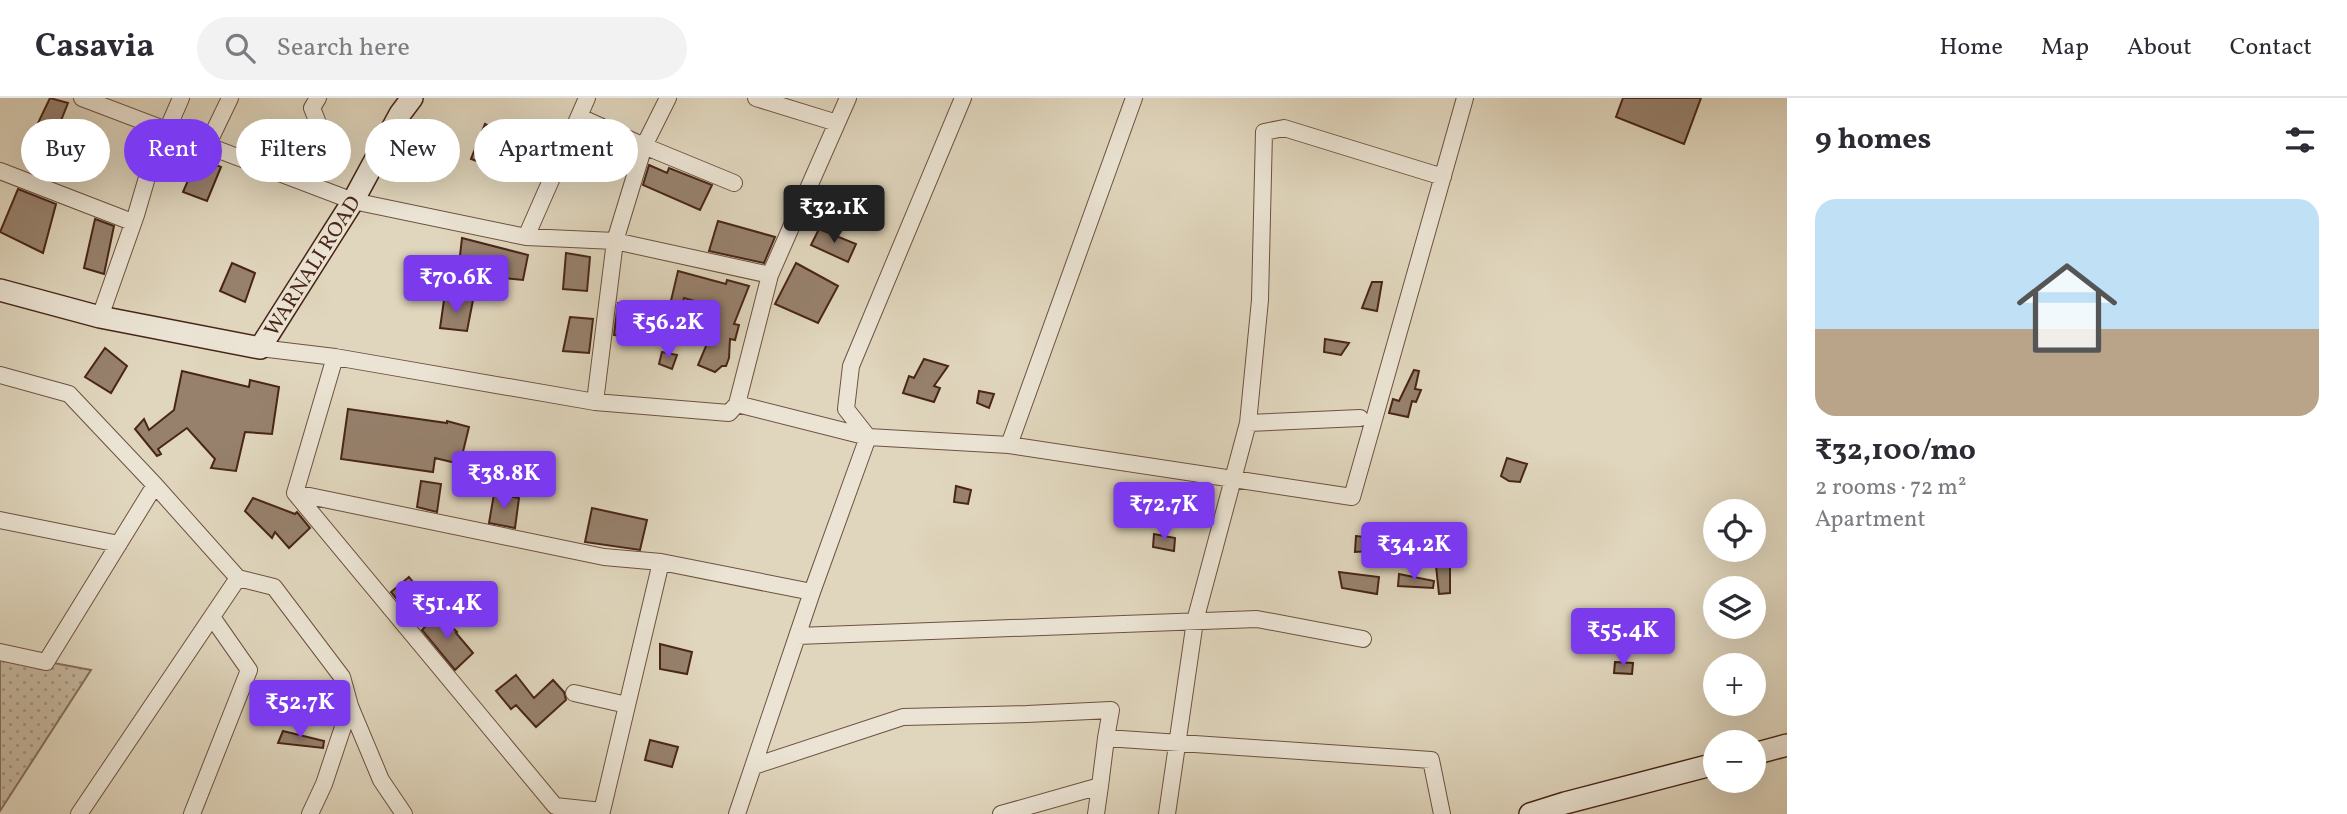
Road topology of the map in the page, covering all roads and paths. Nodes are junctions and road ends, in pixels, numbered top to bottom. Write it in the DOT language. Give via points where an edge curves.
graph roads {
  1 [pos="82,98"];
  2 [pos="181,98"];
  3 [pos="230,98"];
  4 [pos="318,98"];
  5 [pos="587,98"];
  6 [pos="668,98"];
  7 [pos="756,98"];
  8 [pos="848,98"];
  9 [pos="963,98"];
  10 [pos="1134,98"];
  11 [pos="1465,98"];
  12 [pos="406,100"];
  13 [pos="580,117"];
  14 [pos="136,119"];
  15 [pos="172,119"];
  16 [pos="220,119"];
  17 [pos="837,123"];
  18 [pos="644,146"];
  19 [pos="222,152"];
  20 [pos="0,171"];
  21 [pos="1443,177"];
  22 [pos="146,182"];
  23 [pos="734,183"];
  24 [pos="314,186"];
  25 [pos="353,201"];
  26 [pos="136,215"];
  27 [pos="526,237"];
  28 [pos="615,241"];
  29 [pos="770,275"];
  30 [pos="0,290"];
  31 [pos="100,317"];
  32 [pos="260,348"];
  33 [pos="335,357"];
  34 [pos="0,375"];
  35 [pos="595,401"];
  36 [pos="737,404"];
  37 [pos="1360,418"];
  38 [pos="1248,423"];
  39 [pos="868,437"];
  40 [pos="1009,445"];
  41 [pos="1233,479"];
  42 [pos="155,485"];
  43 [pos="295,493"];
  44 [pos="0,520"];
  45 [pos="119,544"];
  46 [pos="661,562"];
  47 [pos="238,578"];
  48 [pos="812,592"];
  49 [pos="212,617"];
  50 [pos="1195,621"];
  51 [pos="797,636"];
  52 [pos="1363,639"];
  53 [pos="0,652"];
  54 [pos="574,693"];
  55 [pos="627,705"];
  56 [pos="350,706"];
  57 [pos="1106,737"];
  58 [pos="1177,741"];
  59 [pos="1787,745"];
  60 [pos="1766,751"];
  61 [pos="754,766"];
  62 [pos="1703,768"];
  63 [pos="1100,786"];
  64 [pos="1565,808"];
  65 [pos="79,814"];
  66 [pos="192,814"];
  67 [pos="310,814"];
  68 [pos="404,814"];
  69 [pos="737,814"];
  70 [pos="1001,814"];
  71 [pos="1096,814"];
  72 [pos="1167,814"];
  73 [pos="1442,814"];
  74 [pos="1530,814"];
  1 -- 14 [label="street"];
  2 -- 15 [label="street"];
  3 -- 16 [label="street"];
  4 -- 24 [label="street" via="312,108 326,143"];
  5 -- 13 [label="street"];
  6 -- 18 [label="street"];
  7 -- 17 [label="street"];
  8 -- 17 [label="street"];
  9 -- 39 [label="street" via="851,366 846,409"];
  10 -- 40 [label="street"];
  11 -- 21 [label="street"];
  12 -- 25 [label="main road, WARNALI ROAD"];
  13 -- 18 [label="street"];
  13 -- 27 [label="street"];
  17 -- 29 [label="street"];
  18 -- 23 [label="street"];
  18 -- 28 [label="street"];
  19 -- 24 [label="street"];
  20 -- 26 [label="street" via="132,222"];
  21 -- 38 [label="street" via="1284,128 1264,132 1260,300"];
  21 -- 41 [label="street" via="1352,497"];
  22 -- 26 [label="street"];
  24 -- 25 [label="street"];
  25 -- 27 [label="street"];
  25 -- 32 [label="main road, WARNALI ROAD"];
  26 -- 31 [label="street"];
  27 -- 28 [label="street"];
  28 -- 29 [label="street"];
  28 -- 35 [label="street"];
  29 -- 36 [label="street"];
  30 -- 31 [label="main road, WARNALI ROAD"];
  31 -- 32 [label="main road, WARNALI ROAD"];
  32 -- 33 [label="street"];
  33 -- 35 [label="street"];
  33 -- 43 [label="street"];
  34 -- 42 [label="street" via="69,394"];
  35 -- 36 [label="street" via="729,413"];
  36 -- 39 [label="street"];
  37 -- 38 [label="street"];
  38 -- 41 [label="street"];
  39 -- 40 [label="street"];
  39 -- 48 [label="street"];
  40 -- 41 [label="street"];
  41 -- 50 [label="street"];
  42 -- 45 [label="street"];
  42 -- 47 [label="street"];
  43 -- 46 [label="street" via="604,557"];
  43 -- 55 [label="street" via="555,806 602,811"];
  44 -- 45 [label="street"];
  45 -- 53 [label="street" via="46,662"];
  46 -- 48 [label="street"];
  46 -- 55 [label="street"];
  47 -- 49 [label="street"];
  47 -- 56 [label="street" via="274,587 342,677"];
  48 -- 51 [label="street"];
  49 -- 65 [label="street"];
  49 -- 66 [label="street" via="249,670"];
  50 -- 51 [label="street"];
  50 -- 52 [label="street" via="1257,619"];
  50 -- 58 [label="street"];
  51 -- 61 [label="street"];
  54 -- 55 [label="street"];
  56 -- 67 [label="street"];
  56 -- 68 [label="street" via="381,779"];
  57 -- 58 [label="street"];
  57 -- 61 [label="street" via="1111,710 902,717"];
  57 -- 63 [label="street"];
  58 -- 72 [label="street"];
  58 -- 73 [label="street" via="1431,760"];
  59 -- 60 [label="main road"];
  61 -- 69 [label="street"];
  62 -- 64 [label="main road"];
  63 -- 70 [label="street"];
  63 -- 71 [label="street"];
  64 -- 74 [label="main road"];
}
